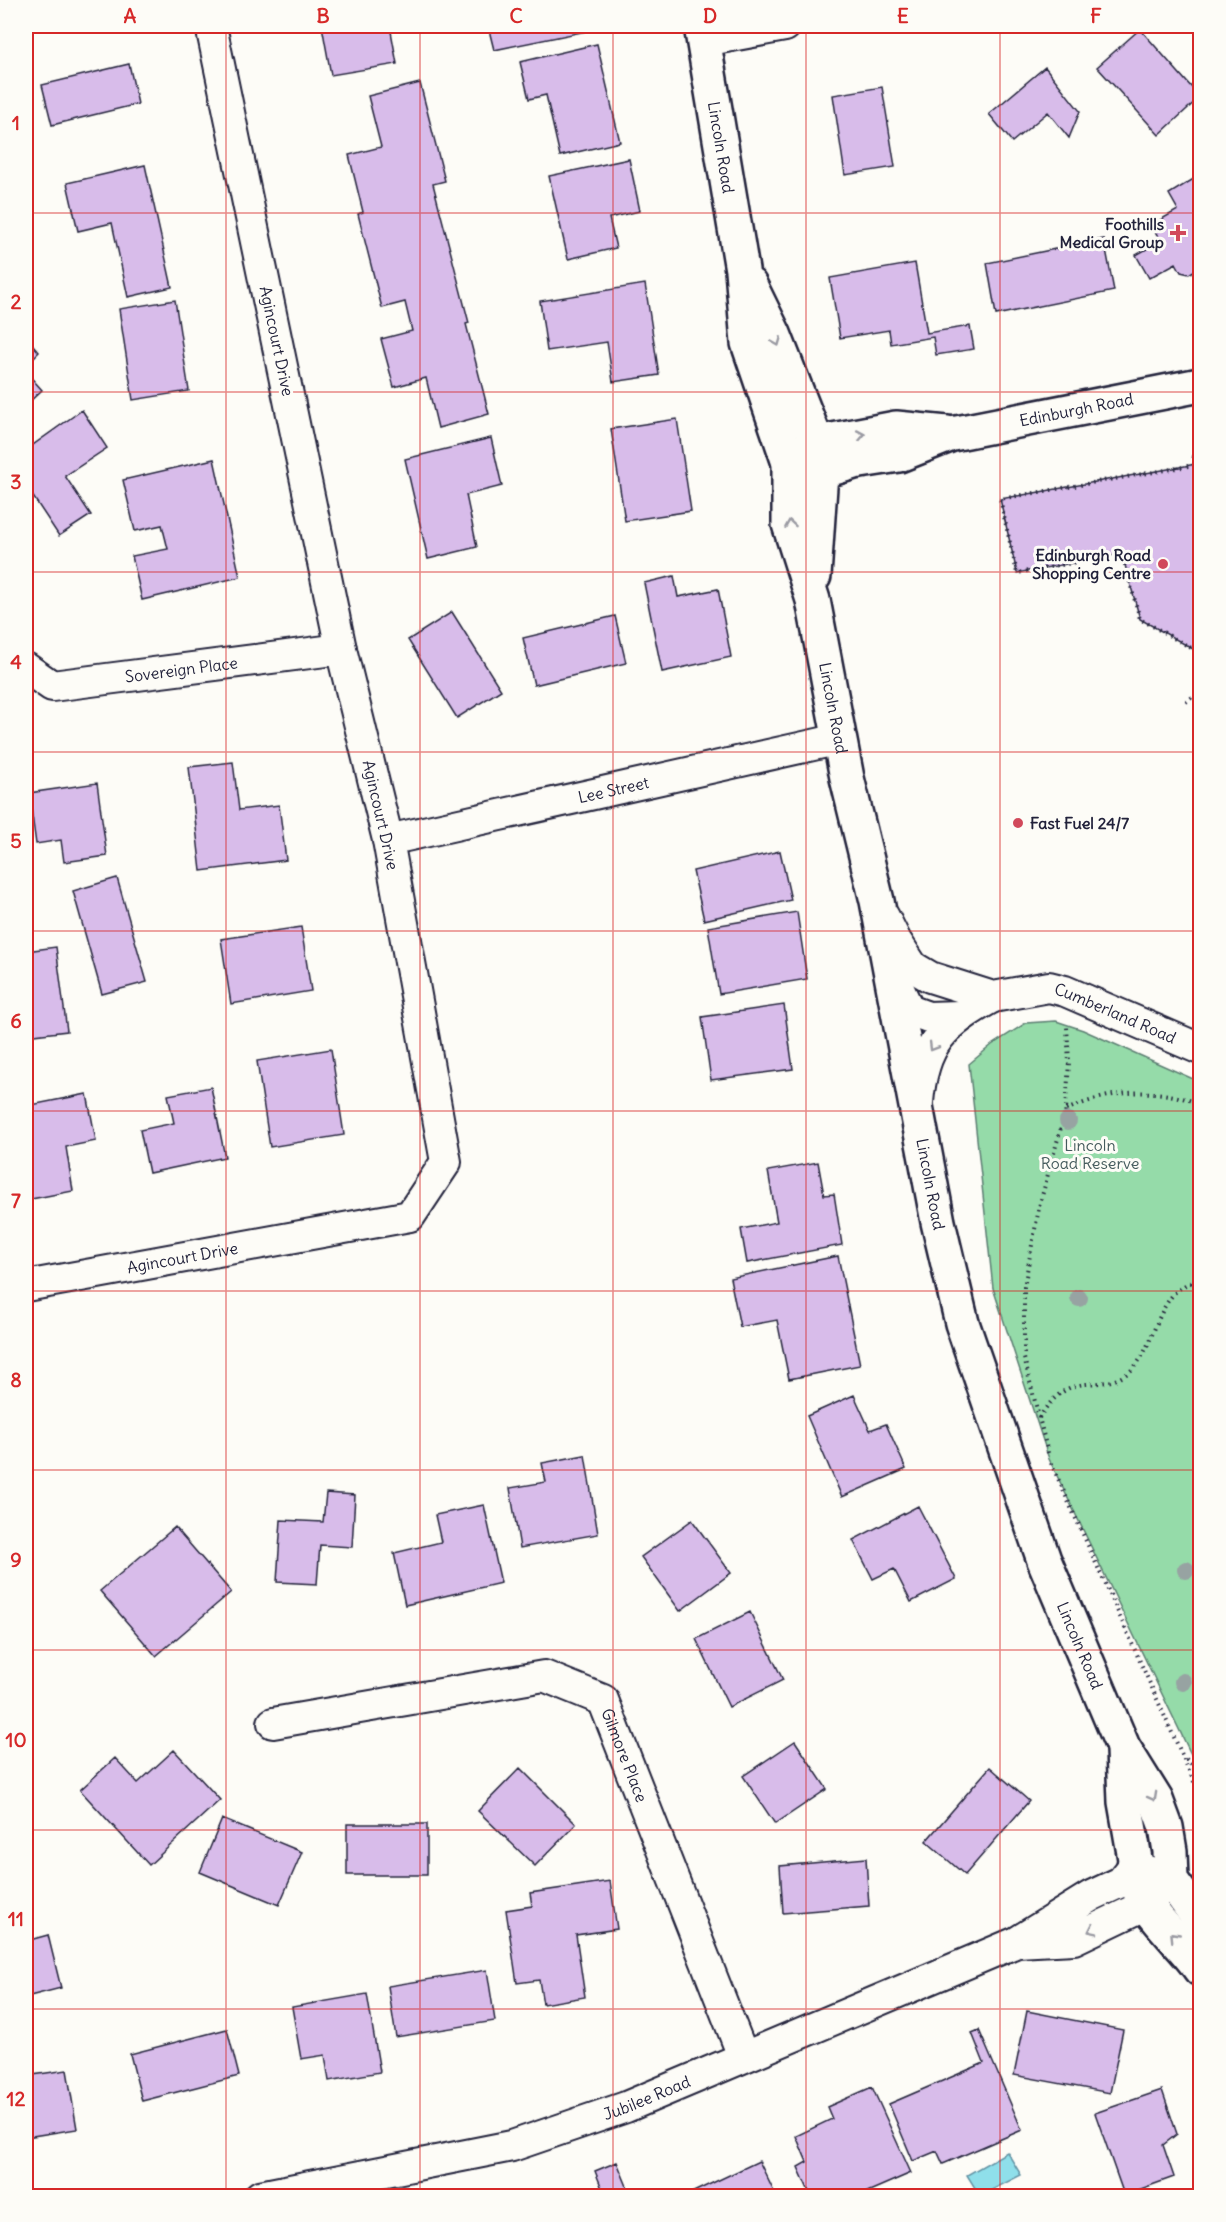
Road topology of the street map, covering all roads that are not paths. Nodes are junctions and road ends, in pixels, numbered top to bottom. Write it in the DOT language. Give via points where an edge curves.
graph roads {
  1 [pos="211,26"];
  2 [pos="785,26"];
  3 [pos="703,33"];
  4 [pos="742,270"];
  5 [pos="1200,385"];
  6 [pos="819,458"];
  7 [pos="789,462"];
  8 [pos="813,600"];
  9 [pos="341,649"];
  10 [pos="26,668"];
  11 [pos="840,739"];
  12 [pos="388,840"];
  13 [pos="877,901"];
  14 [pos="958,1002"];
  15 [pos="907,1025"];
  16 [pos="1200,1048"];
  17 [pos="917,1115"];
  18 [pos="26,1286"];
  19 [pos="273,1723"];
  20 [pos="1123,1747"];
  21 [pos="1134,1866"];
  22 [pos="1171,1880"];
  23 [pos="1145,1905"];
  24 [pos="1200,1920"];
  25 [pos="1017,1942"];
  26 [pos="1200,1969"];
  27 [pos="743,2056"];
  28 [pos="394,2183"];
  29 [pos="260,2196"];
  1 -- 9 [label="street, Agincourt Drive"];
  2 -- 3 [label="street"];
  3 -- 4 [label="street, Lincoln Road"];
  4 -- 6 [label="street, Lincoln Road, one-way" via="774,334"];
  4 -- 7 [label="street, Lincoln Road" via="748,343"];
  5 -- 6 [label="street, Edinburgh Road" via="952,434 896,428"];
  6 -- 7 [label="street, Edinburgh Road"];
  6 -- 8 [label="street, Lincoln Road"];
  8 -- 7 [label="street, Lincoln Road, one-way" via="789,524"];
  8 -- 11 [label="street, Lincoln Road"];
  9 -- 10 [label="street, Sovereign Place" via="52,686"];
  9 -- 12 [label="street, Agincourt Drive"];
  11 -- 12 [label="street, Lee Street"];
  11 -- 13 [label="street, Lincoln Road"];
  12 -- 18 [label="street, Agincourt Drive" via="446,1162 410,1216"];
  13 -- 14 [label="street" via="913,967"];
  13 -- 15 [label="street, Lincoln Road" via="890,971"];
  14 -- 15 [label="street"];
  14 -- 16 [label="street, Cumberland Road" via="1049,987"];
  14 -- 17 [label="street, one-way" via="921,1074"];
  15 -- 17 [label="street, Lincoln Road"];
  17 -- 20 [label="street, Lincoln Road" via="962,1323 1044,1560"];
  19 -- 27 [label="street, Gilmore Place" via="544,1676 603,1700"];
  20 -- 21 [label="street, Lincoln Road" via="1125,1802"];
  20 -- 22 [label="street, Lincoln Road, one-way" via="1163,1818"];
  21 -- 22 [label="street"];
  21 -- 23 [label="street, Lincoln Road"];
  21 -- 25 [label="street, Jubilee Road" via="1121,1882"];
  22 -- 23 [label="street, Jubilee Road"];
  22 -- 24 [label="street"];
  23 -- 25 [label="street, Jubilee Road, one-way" via="1074,1939"];
  26 -- 23 [label="street, Lincoln Road, one-way" via="1189,1951"];
  25 -- 27 [label="street, Jubilee Road"];
  27 -- 28 [label="street, Jubilee Road" via="626,2108"];
  28 -- 29 [label="street, Jubilee Road"];
}
